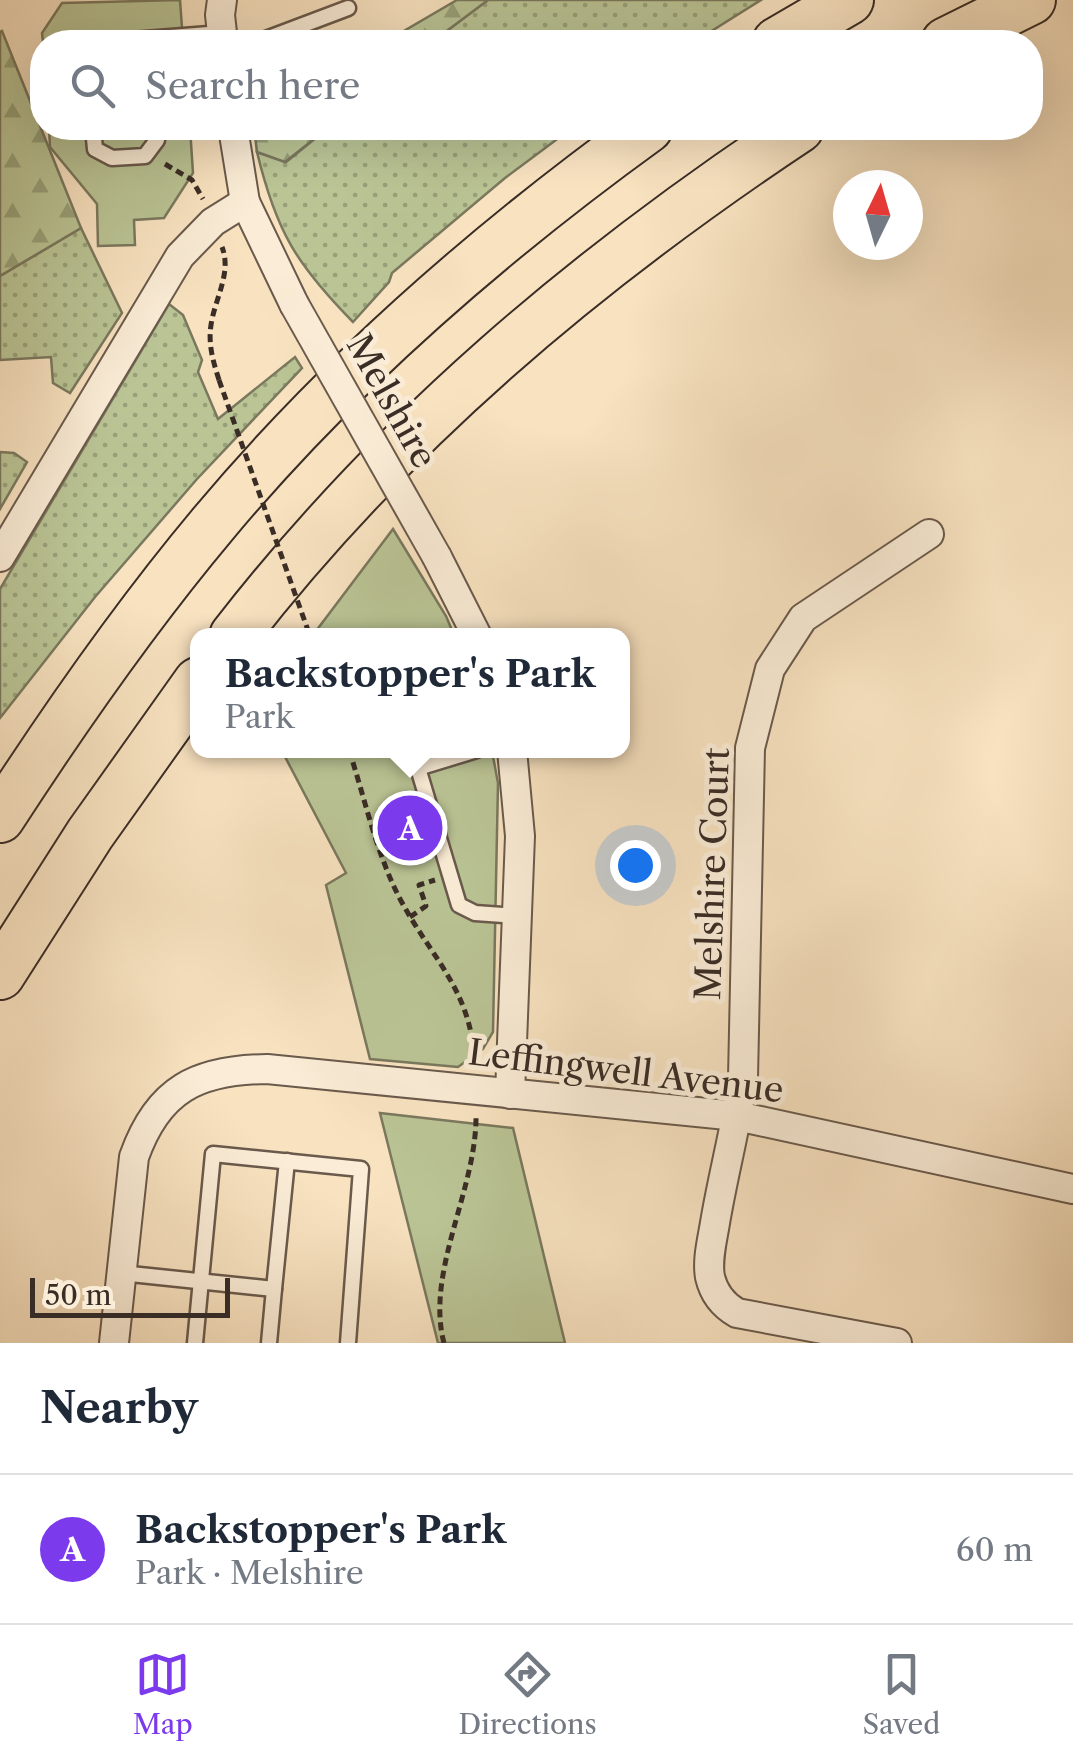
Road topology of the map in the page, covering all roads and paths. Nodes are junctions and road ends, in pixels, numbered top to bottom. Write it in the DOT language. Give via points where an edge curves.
graph roads {
  1 [pos="222,0"];
  2 [pos="849,0"];
  3 [pos="1032,0"];
  4 [pos="348,8"];
  5 [pos="222,30"];
  6 [pos="290,30"];
  7 [pos="797,30"];
  8 [pos="971,30"];
  9 [pos="94,140"];
  10 [pos="157,140"];
  11 [pos="235,140"];
  12 [pos="631,140"];
  13 [pos="780,140"];
  14 [pos="147,153"];
  15 [pos="199,189"];
  16 [pos="245,202"];
  17 [pos="226,257"];
  18 [pos="930,534"];
  19 [pos="0,557"];
  20 [pos="241,628"];
  21 [pos="307,628"];
  22 [pos="473,628"];
  23 [pos="190,693"];
  24 [pos="352,758"];
  25 [pos="451,758"];
  26 [pos="513,758"];
  27 [pos="0,818"];
  28 [pos="448,875"];
  29 [pos="410,916"];
  30 [pos="518,916"];
  31 [pos="4,972"];
  32 [pos="476,1090"];
  33 [pos="510,1094"];
  34 [pos="738,1116"];
  35 [pos="287,1162"];
  36 [pos="1073,1190"];
  37 [pos="121,1274"];
  38 [pos="201,1281"];
  39 [pos="274,1290"];
  40 [pos="830,1337"];
  41 [pos="114,1343"];
  42 [pos="195,1343"];
  43 [pos="269,1343"];
  44 [pos="348,1343"];
  45 [pos="444,1343"];
  46 [pos="897,1343"];
  1 -- 5 [label="street"];
  2 -- 7 [label="highway"];
  3 -- 8 [label="highway"];
  4 -- 6 [label="lane"];
  9 -- 14 [label="lane" via="95,149 112,158"];
  10 -- 14 [label="lane"];
  11 -- 16 [label="street, Melshire"];
  12 -- 27 [label="highway" via="446,286 302,425 136,620"];
  13 -- 20 [label="highway" via="575,288 464,384 360,488"];
  14 -- 15 [label="path"];
  16 -- 19 [label="street" via="213,222 180,256"];
  16 -- 22 [label="street, Melshire, bridge"];
  17 -- 21 [label="path, bridge" via="210,340 218,380"];
  18 -- 34 [label="street, Melshire Court" via="802,618 770,669 750,748"];
  23 -- 31 [label="highway" via="90,834"];
  24 -- 29 [label="path" via="390,877"];
  25 -- 28 [label="lane" via="418,768"];
  26 -- 30 [label="street"];
  28 -- 29 [label="path" via="419,885 426,906"];
  28 -- 30 [label="lane" via="466,910"];
  29 -- 32 [label="path" via="469,1018"];
  30 -- 33 [label="street"];
  32 -- 33 [label="street, Leffingwell Avenue"];
  32 -- 37 [label="street, Leffingwell Avenue" via="267,1069 190,1083 169,1095 134,1156"];
  32 -- 45 [label="path" via="473,1156 442,1282"];
  33 -- 34 [label="street, Leffingwell Avenue"];
  34 -- 36 [label="street, Leffingwell Avenue"];
  34 -- 40 [label="street, Melshire Court" via="709,1260 716,1292 737,1313"];
  35 -- 38 [label="lane" via="212,1154"];
  35 -- 39 [label="lane"];
  35 -- 44 [label="lane" via="361,1169"];
  37 -- 38 [label="lane"];
  37 -- 41 [label="street"];
  38 -- 39 [label="lane"];
  38 -- 42 [label="lane"];
  39 -- 43 [label="lane"];
  40 -- 46 [label="street, Melshire Court"];
}
